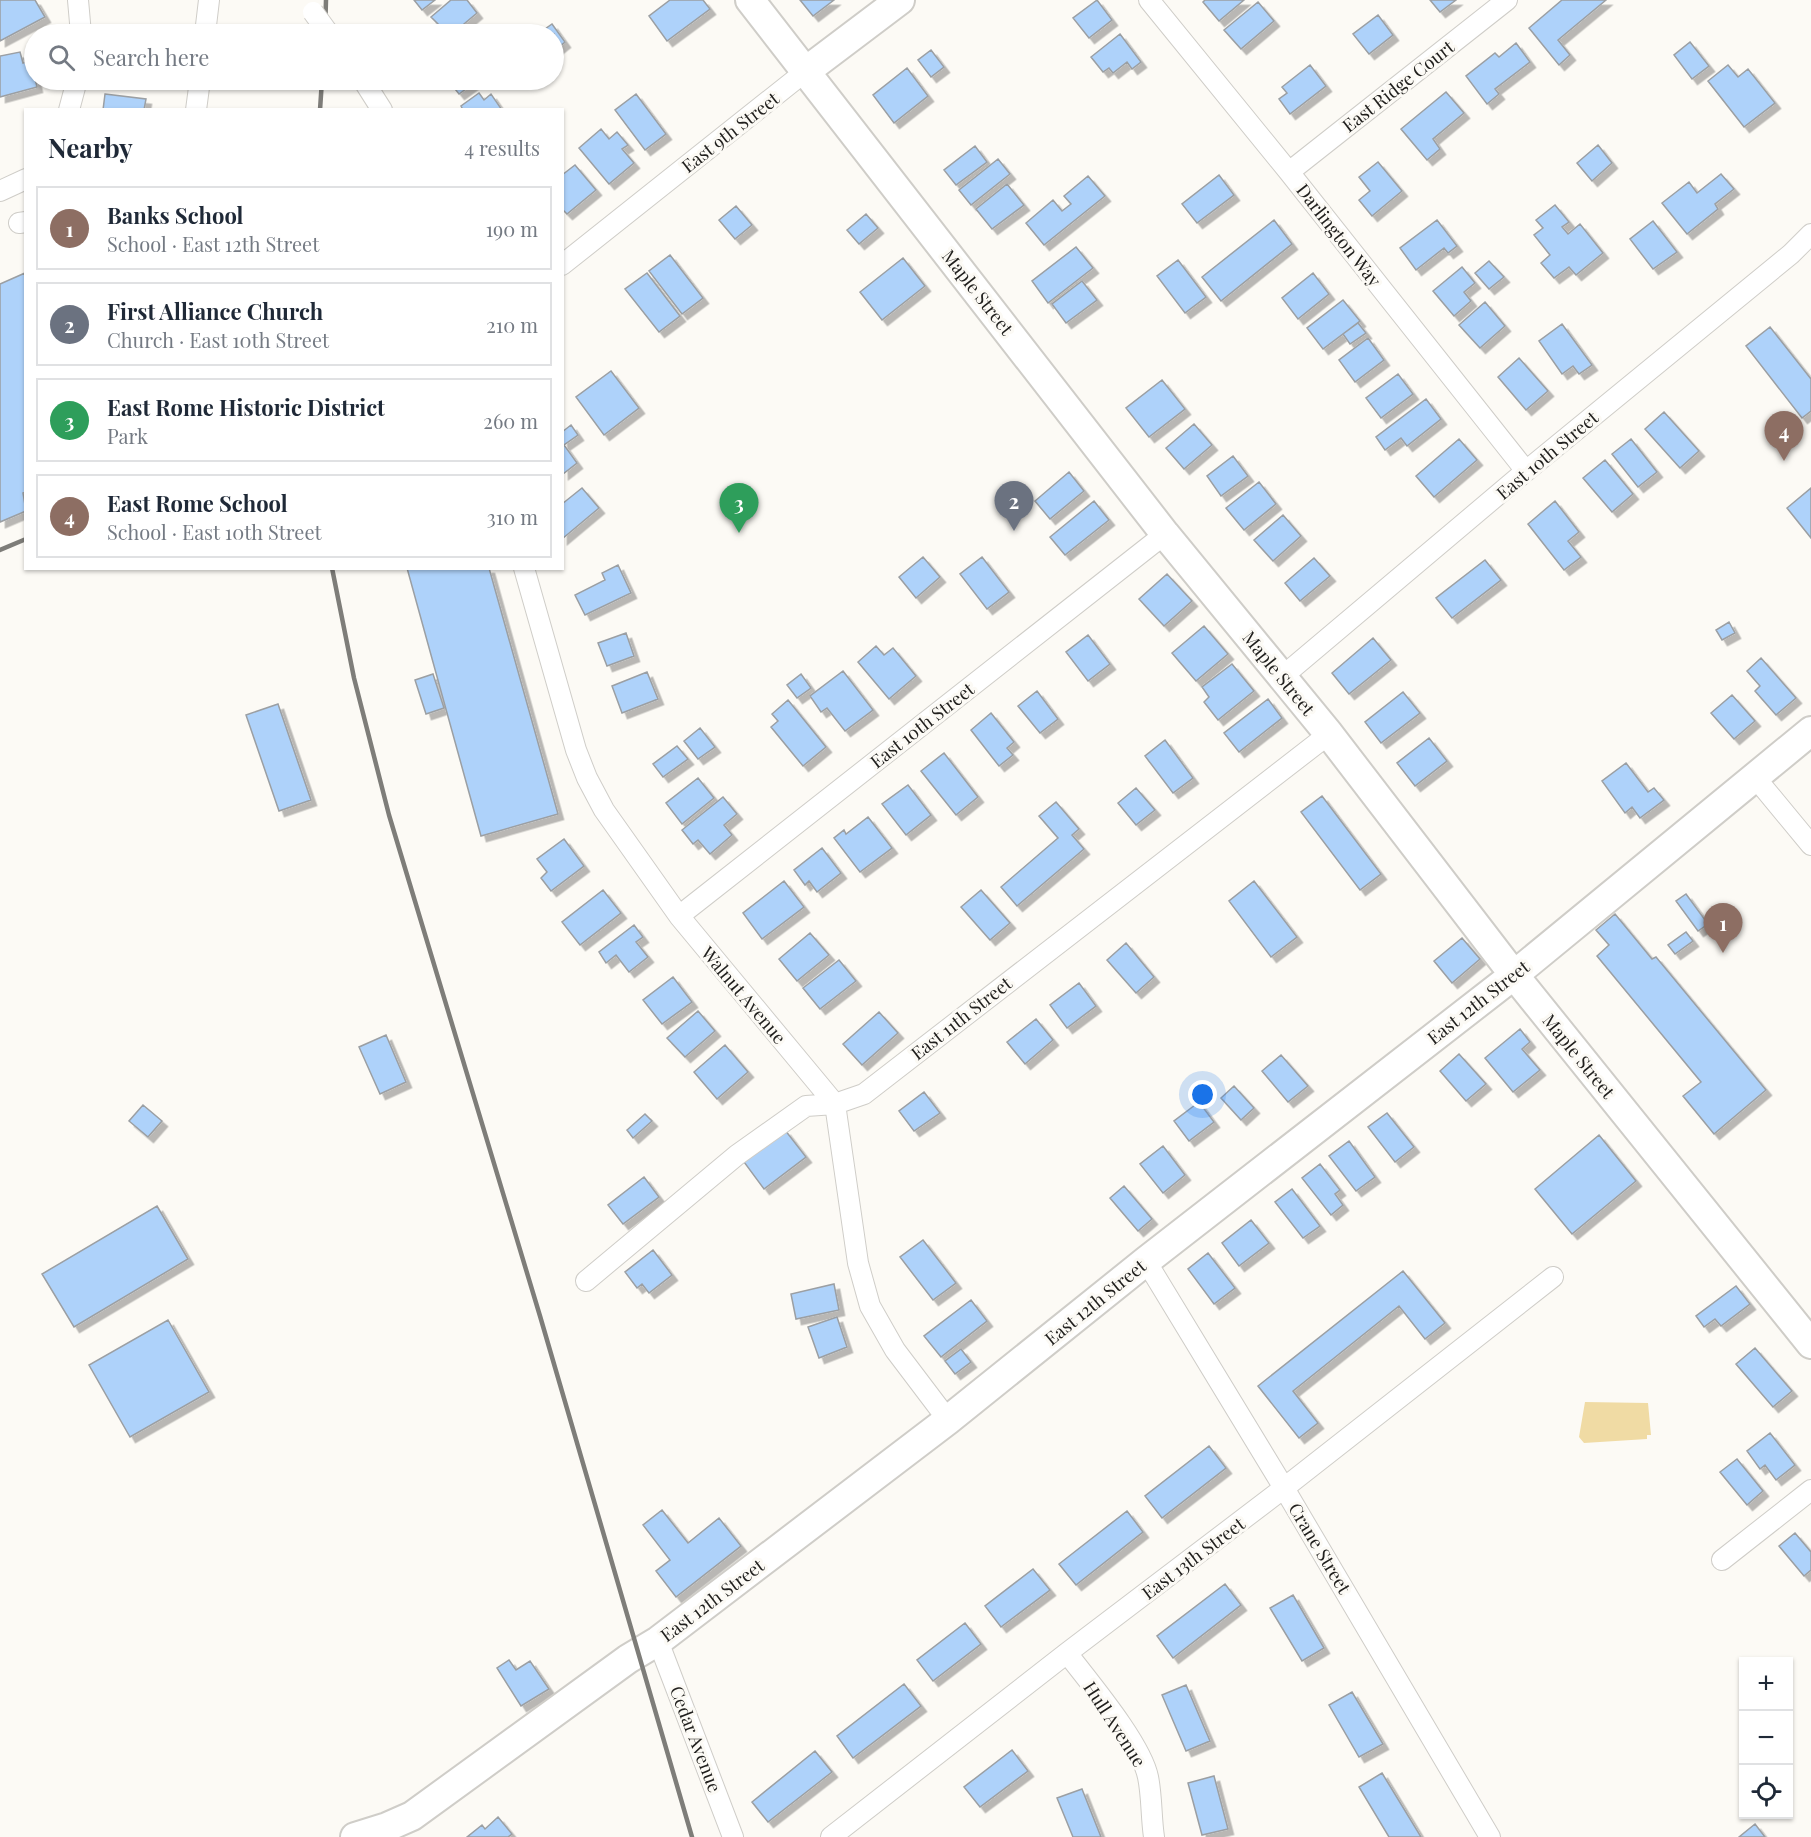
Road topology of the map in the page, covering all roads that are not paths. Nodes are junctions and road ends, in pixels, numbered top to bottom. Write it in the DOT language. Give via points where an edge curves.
graph roads {
  1 [pos="78,0"];
  2 [pos="209,0"];
  3 [pos="750,0"];
  4 [pos="900,0"];
  5 [pos="1149,0"];
  6 [pos="1507,0"];
  7 [pos="308,6"];
  8 [pos="80,24"];
  9 [pos="206,24"];
  10 [pos="322,24"];
  11 [pos="806,71"];
  12 [pos="74,90"];
  13 [pos="199,90"];
  14 [pos="369,90"];
  15 [pos="70,108"];
  16 [pos="196,108"];
  17 [pos="381,108"];
  18 [pos="1289,172"];
  19 [pos="24,180"];
  20 [pos="3,191"];
  21 [pos="1811,234"];
  22 [pos="564,263"];
  23 [pos="1526,471"];
  24 [pos="1165,534"];
  25 [pos="525,570"];
  26 [pos="1282,676"];
  27 [pos="1811,731"];
  28 [pos="1329,734"];
  29 [pos="1754,776"];
  30 [pos="1811,845"];
  31 [pos="679,916"];
  32 [pos="1514,975"];
  33 [pos="835,1104"];
  34 [pos="1146,1261"];
  35 [pos="1553,1277"];
  36 [pos="586,1281"];
  37 [pos="1811,1344"];
  38 [pos="948,1420"];
  39 [pos="1284,1488"];
  40 [pos="1811,1490"];
  41 [pos="1722,1560"];
  42 [pos="658,1641"];
  43 [pos="1067,1653"];
  44 [pos="355,1837"];
  45 [pos="734,1837"];
  46 [pos="831,1837"];
  47 [pos="1154,1837"];
  48 [pos="1490,1837"];
  1 -- 8 [label="street"];
  2 -- 9 [label="street"];
  3 -- 11 [label="main road, Maple Street"];
  4 -- 11 [label="main road, East 9th Street"];
  5 -- 18 [label="street, Darlington Way"];
  6 -- 18 [label="street, East Ridge Court"];
  7 -- 10 [label="street, bridge"];
  11 -- 22 [label="street, East 9th Street"];
  11 -- 24 [label="main road, Maple Street"];
  12 -- 15 [label="street"];
  13 -- 16 [label="street"];
  14 -- 17 [label="street"];
  18 -- 23 [label="street, Darlington Way"];
  19 -- 20 [label="street"];
  21 -- 23 [label="street, East 10th Street"];
  23 -- 26 [label="street, East 10th Street"];
  24 -- 26 [label="main road, Maple Street"];
  24 -- 31 [label="street, East 10th Street"];
  25 -- 31 [label="street, Walnut Avenue" via="587,778 604,810"];
  26 -- 28 [label="main road, Maple Street"];
  27 -- 29 [label="main road, East 12th Street"];
  28 -- 32 [label="main road, Maple Street"];
  28 -- 33 [label="street, East 11th Street" via="864,1094"];
  29 -- 30 [label="street"];
  29 -- 32 [label="main road, East 12th Street"];
  31 -- 33 [label="street, Walnut Avenue"];
  32 -- 34 [label="main road, East 12th Street"];
  32 -- 37 [label="main road, Maple Street"];
  33 -- 36 [label="street, East 11th Street" via="806,1106 797,1112 737,1155"];
  33 -- 38 [label="street" via="858,1263 870,1305 905,1365"];
  34 -- 38 [label="main road, East 12th Street"];
  34 -- 39 [label="street, Crane Street"];
  35 -- 39 [label="street, East 13th Street"];
  38 -- 42 [label="main road, East 12th Street"];
  39 -- 43 [label="street, East 13th Street"];
  39 -- 48 [label="street, Crane Street"];
  40 -- 41 [label="street"];
  42 -- 44 [label="main road, East 12th Street" via="412,1816"];
  42 -- 45 [label="street, Cedar Avenue"];
  43 -- 46 [label="street, East 13th Street"];
  43 -- 47 [label="street, Hull Avenue" via="1136,1750 1148,1776"];
}
